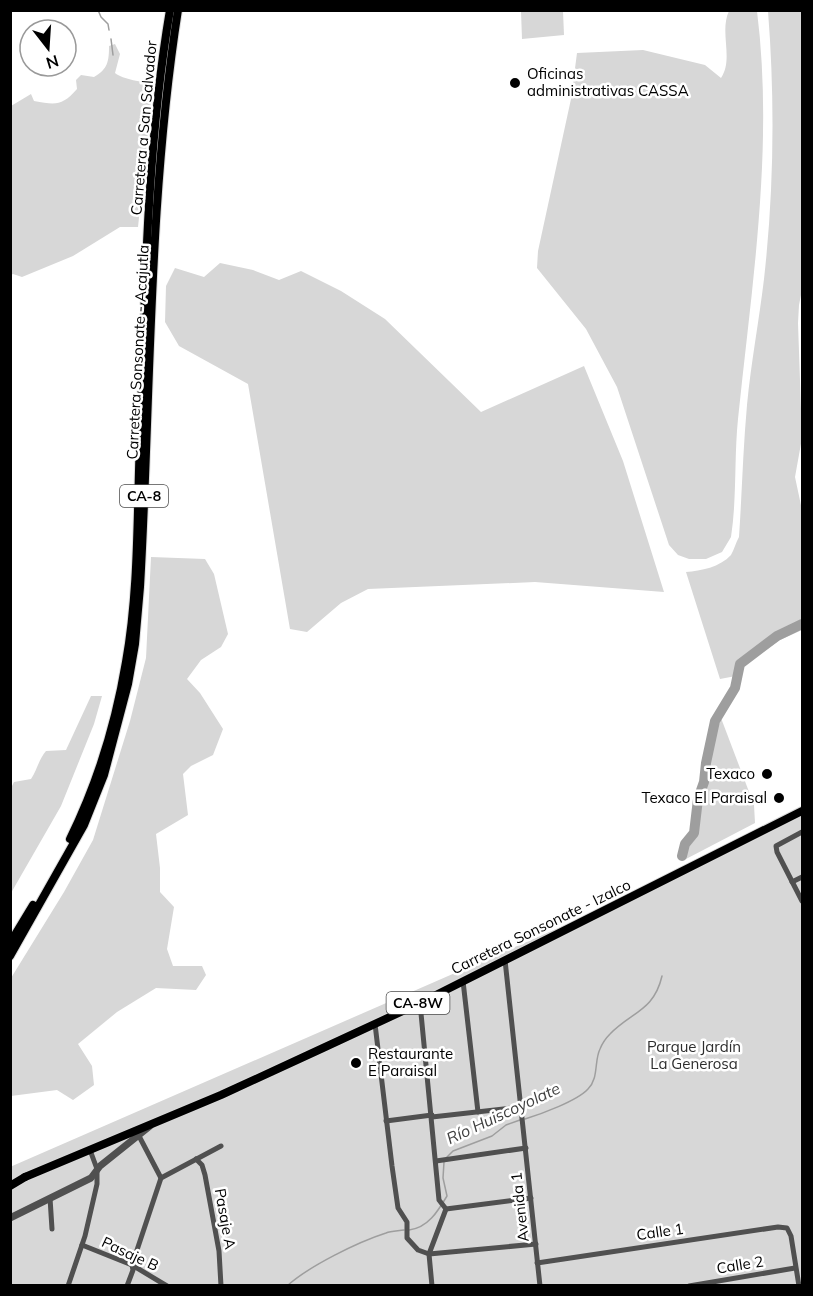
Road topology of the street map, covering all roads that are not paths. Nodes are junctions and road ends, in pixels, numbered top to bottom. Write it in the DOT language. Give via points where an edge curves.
graph roads {
  1 [pos="170,10"];
  2 [pos="178,10"];
  3 [pos="802,811"];
  4 [pos="802,832"];
  5 [pos="802,877"];
  6 [pos="792,882"];
  7 [pos="802,901"];
  8 [pos="10,943"];
  9 [pos="10,956"];
  10 [pos="505,960"];
  11 [pos="463,981"];
  12 [pos="420,1003"];
  13 [pos="375,1023"];
  14 [pos="522,1110"];
  15 [pos="478,1112"];
  16 [pos="432,1116"];
  17 [pos="386,1121"];
  18 [pos="151,1125"];
  19 [pos="139,1136"];
  20 [pos="221,1146"];
  21 [pos="526,1148"];
  22 [pos="90,1150"];
  23 [pos="196,1159"];
  24 [pos="439,1160"];
  25 [pos="97,1170"];
  26 [pos="161,1178"];
  27 [pos="10,1184"];
  28 [pos="50,1198"];
  29 [pos="531,1198"];
  30 [pos="445,1208"];
  31 [pos="10,1218"];
  32 [pos="52,1229"];
  33 [pos="536,1244"];
  34 [pos="82,1245"];
  35 [pos="429,1254"];
  36 [pos="537,1263"];
  37 [pos="132,1265"];
  38 [pos="795,1268"];
  39 [pos="68,1286"];
  40 [pos="127,1286"];
  41 [pos="167,1286"];
  42 [pos="221,1286"];
  43 [pos="432,1286"];
  44 [pos="540,1286"];
  45 [pos="689,1286"];
  46 [pos="799,1286"];
  1 -- 8 [label="main road, Carretera a San Salvador / CA-8" via="154,140 134,583 126,661 107,742 84,808 71,838"];
  2 -- 9 [label="main road, Carretera Sonsonate - Acajutla / CA-8" via="162,139 140,586 128,684 104,775 84,825"];
  3 -- 10 [label="main road, Carretera Sonsonate - Izalco / CA-8W"];
  4 -- 6 [label="street" via="776,846"];
  5 -- 6 [label="street"];
  6 -- 7 [label="street"];
  10 -- 11 [label="main road, Carretera Sonsonate - Izalco / CA-8W"];
  10 -- 14 [label="street, Avenida 1"];
  11 -- 12 [label="main road, Carretera Sonsonate - Izalco / CA-8W"];
  11 -- 15 [label="street"];
  12 -- 13 [label="main road, Carretera Sonsonate - Izalco / CA-8W"];
  12 -- 16 [label="street"];
  13 -- 17 [label="street"];
  13 -- 18 [label="main road, Carretera Sonsonate - Izalco / CA-8W"];
  14 -- 15 [label="street"];
  14 -- 21 [label="street, Avenida 1"];
  15 -- 16 [label="street"];
  16 -- 17 [label="street"];
  16 -- 24 [label="street"];
  17 -- 35 [label="street" via="398,1208 407,1222 407,1238 418,1250"];
  18 -- 19 [label="street"];
  18 -- 22 [label="main road, Carretera Sonsonate - Izalco / CA-8W"];
  19 -- 25 [label="street"];
  19 -- 26 [label="street"];
  20 -- 23 [label="street"];
  21 -- 24 [label="street"];
  21 -- 29 [label="street, Avenida 1"];
  22 -- 25 [label="street"];
  22 -- 27 [label="main road, Carretera Sonsonate - Izalco / CA-8W"];
  23 -- 26 [label="street"];
  23 -- 42 [label="street, Pasaje A" via="205,1175 219,1251"];
  24 -- 30 [label="street" via="439,1200"];
  25 -- 28 [label="street" via="91,1178"];
  25 -- 34 [label="street"];
  26 -- 37 [label="street"];
  28 -- 31 [label="street"];
  28 -- 32 [label="street"];
  29 -- 30 [label="street"];
  29 -- 33 [label="street, Avenida 1"];
  30 -- 35 [label="street"];
  33 -- 35 [label="street"];
  33 -- 36 [label="street, Avenida 1"];
  34 -- 37 [label="street, Pasaje B"];
  34 -- 39 [label="street"];
  35 -- 43 [label="street"];
  36 -- 38 [label="street, Calle 1" via="778,1227 787,1228 791,1236"];
  36 -- 44 [label="street, Avenida 1"];
  37 -- 40 [label="street"];
  37 -- 41 [label="street, Pasaje B"];
  38 -- 45 [label="street, Calle 2"];
  38 -- 46 [label="street"];
}
